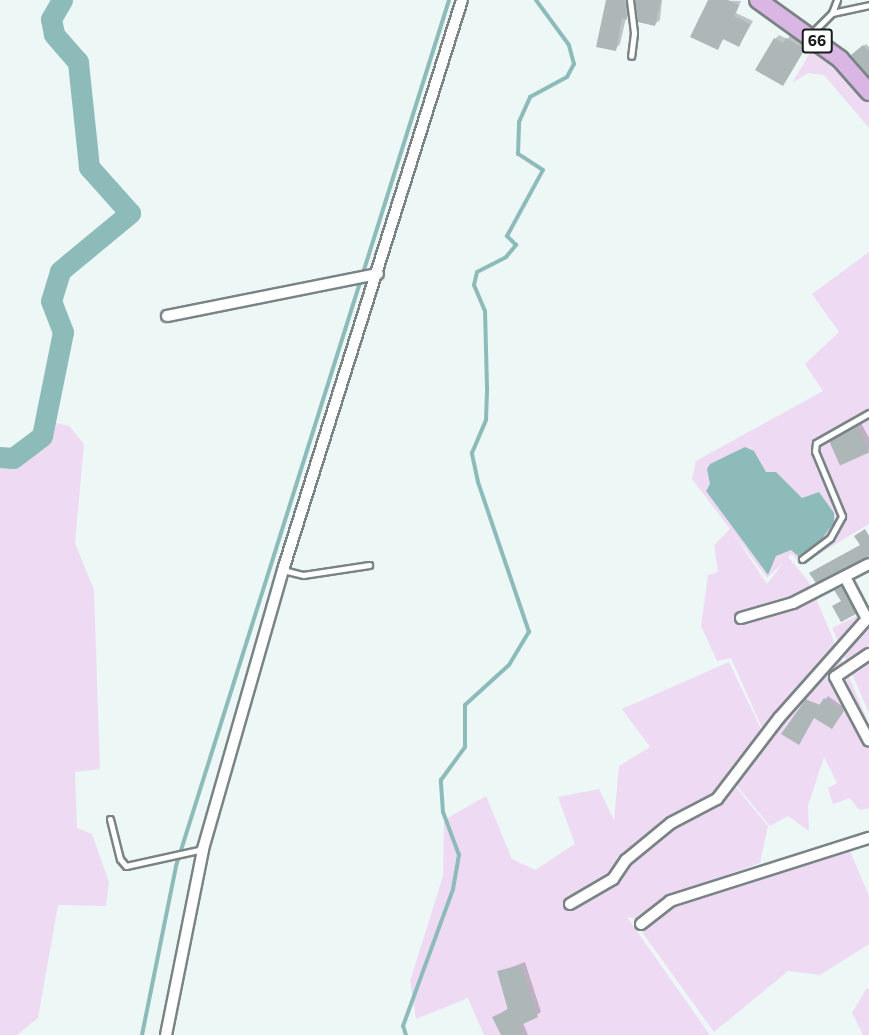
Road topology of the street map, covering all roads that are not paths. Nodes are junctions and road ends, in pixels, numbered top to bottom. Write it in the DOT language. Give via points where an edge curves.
graph roads {
  1 [pos="462,0"];
  2 [pos="630,0"];
  3 [pos="758,0"];
  4 [pos="837,0"];
  5 [pos="869,5"];
  6 [pos="832,13"];
  7 [pos="810,36"];
  8 [pos="631,56"];
  9 [pos="869,92"];
  10 [pos="378,274"];
  11 [pos="167,316"];
  12 [pos="869,413"];
  13 [pos="802,559"];
  14 [pos="869,564"];
  15 [pos="369,565"];
  16 [pos="283,570"];
  17 [pos="845,577"];
  18 [pos="741,618"];
  19 [pos="869,654"];
  20 [pos="869,741"];
  21 [pos="110,819"];
  22 [pos="869,838"];
  23 [pos="200,850"];
  24 [pos="570,904"];
  25 [pos="641,924"];
  26 [pos="166,1035"];
  1 -- 10 [label="street"];
  2 -- 8 [label="lane" via="634,33"];
  3 -- 7 [label="main road, 66"];
  4 -- 6 [label="lane"];
  5 -- 6 [label="lane"];
  6 -- 7 [label="lane"];
  7 -- 9 [label="main road, 66"];
  10 -- 11 [label="street"];
  10 -- 16 [label="street"];
  12 -- 13 [label="lane" via="816,443 815,450 842,516 830,538"];
  14 -- 17 [label="street"];
  15 -- 16 [label="lane" via="303,574"];
  16 -- 23 [label="street"];
  17 -- 18 [label="street" via="793,603"];
  17 -- 24 [label="street" via="867,620 779,718 717,799 671,823 626,860 614,879"];
  19 -- 20 [label="street" via="835,677"];
  21 -- 23 [label="lane" via="120,860 126,866"];
  22 -- 25 [label="street" via="670,901"];
  23 -- 26 [label="street"];
}
